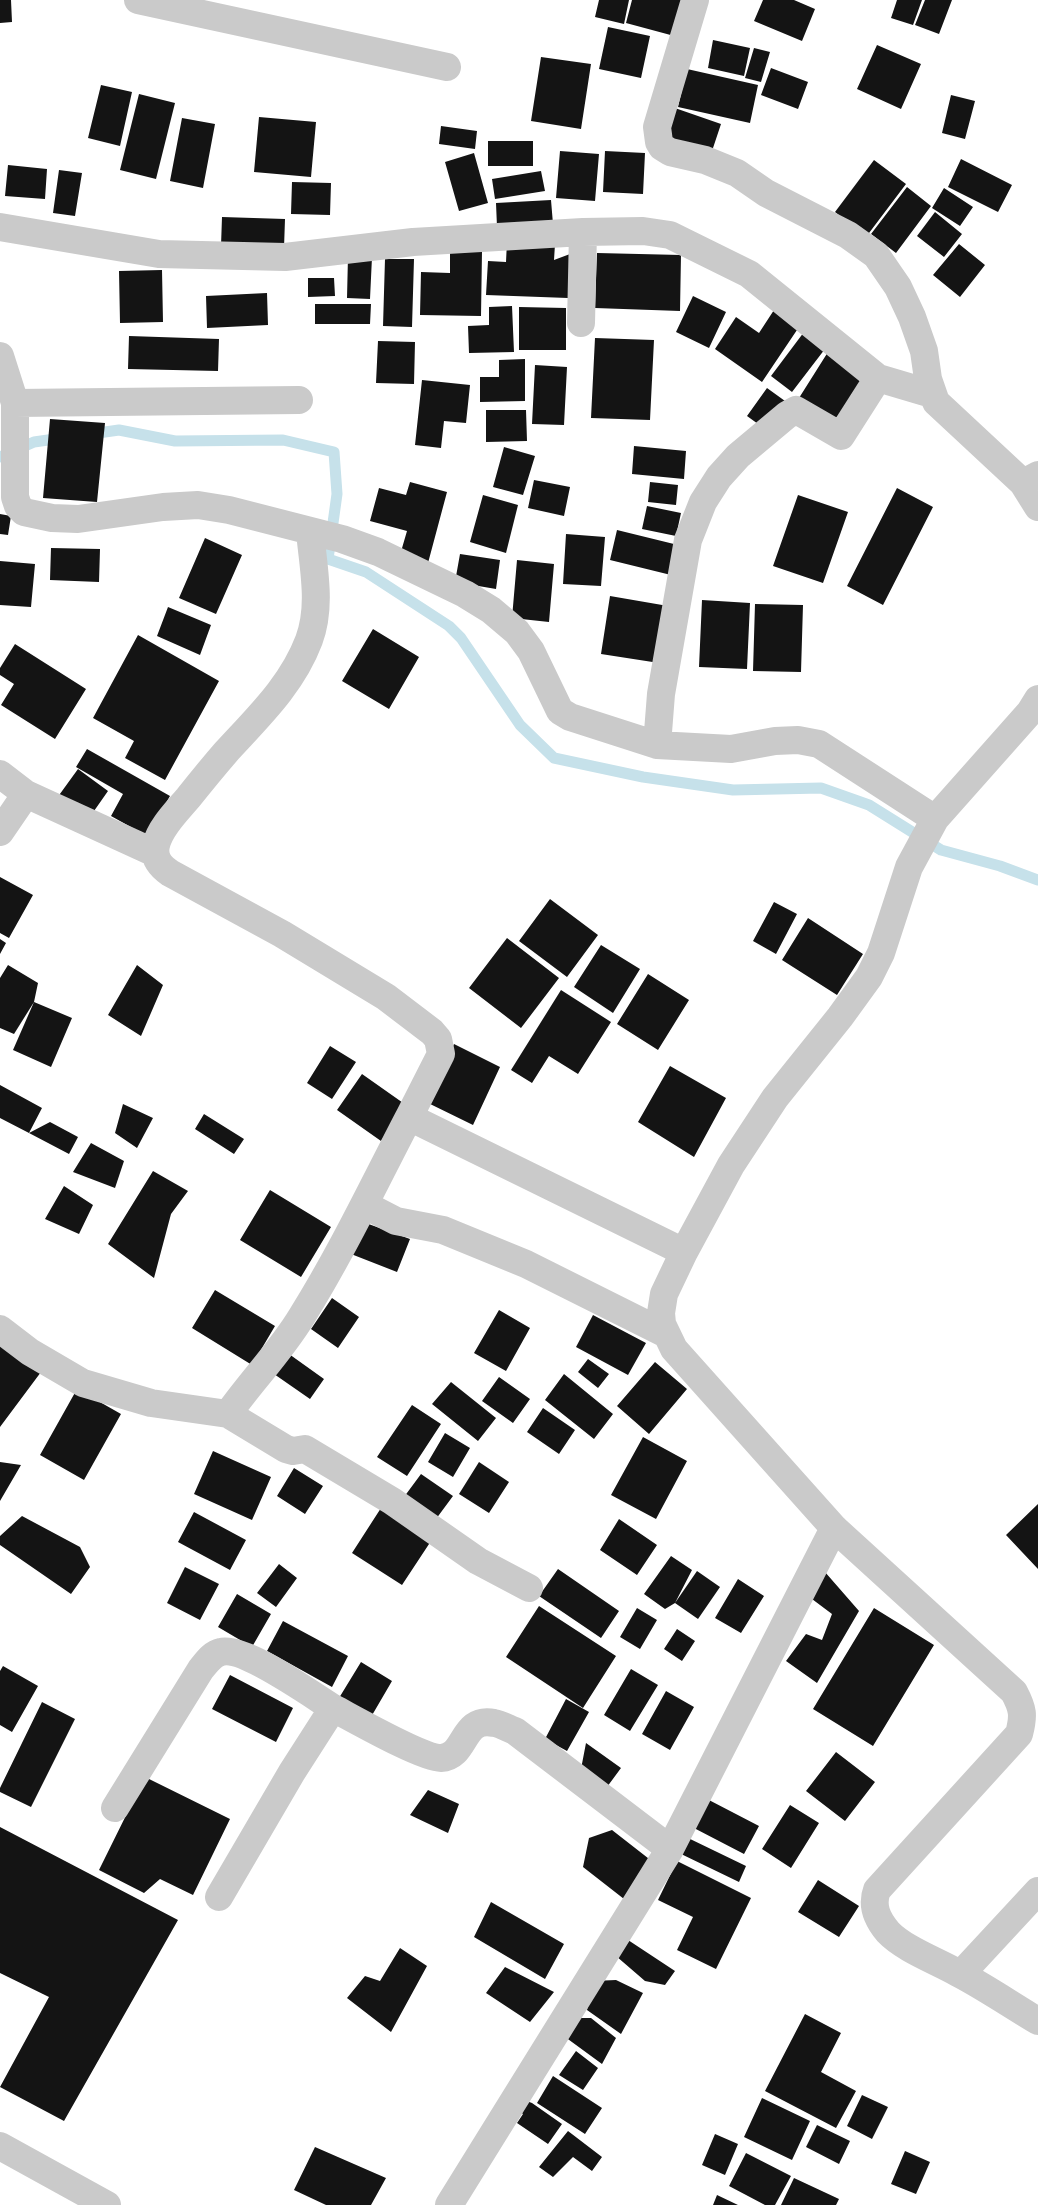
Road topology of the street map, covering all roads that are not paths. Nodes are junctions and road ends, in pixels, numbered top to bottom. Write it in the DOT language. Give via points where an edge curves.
graph roads {
  1 [pos="138,0"];
  2 [pos="695,0"];
  3 [pos="447,67"];
  4 [pos="0,227"];
  5 [pos="583,232"];
  6 [pos="581,323"];
  7 [pos="0,356"];
  8 [pos="878,378"];
  9 [pos="932,394"];
  10 [pos="299,400"];
  11 [pos="15,403"];
  12 [pos="1030,479"];
  13 [pos="1038,507"];
  14 [pos="310,531"];
  15 [pos="1038,699"];
  16 [pos="658,745"];
  17 [pos="0,774"];
  18 [pos="26,794"];
  19 [pos="934,819"];
  20 [pos="0,832"];
  21 [pos="155,853"];
  22 [pos="409,1117"];
  23 [pos="365,1205"];
  24 [pos="684,1252"];
  25 [pos="0,1329"];
  26 [pos="666,1334"];
  27 [pos="228,1414"];
  28 [pos="834,1528"];
  29 [pos="529,1588"];
  30 [pos="333,1708"];
  31 [pos="115,1808"];
  32 [pos="670,1849"];
  33 [pos="1038,1891"];
  34 [pos="219,1897"];
  35 [pos="961,1974"];
  36 [pos="1038,2021"];
  37 [pos="0,2146"];
  38 [pos="107,2205"];
  39 [pos="449,2205"];
  1 -- 3 [label="street"];
  2 -- 9 [label="street" via="656,127 662,148 737,173 766,193 848,235 876,255 898,286 912,317 924,351"];
  4 -- 5 [label="street" via="159,254 285,257 413,242"];
  5 -- 6 [label="street"];
  5 -- 8 [label="street" via="643,231 670,235 749,274"];
  7 -- 11 [label="street"];
  8 -- 9 [label="street"];
  8 -- 16 [label="street" via="841,436 796,410 738,456 703,502 688,540 661,694"];
  9 -- 12 [label="street" via="936,402"];
  10 -- 11 [label="street"];
  11 -- 14 [label="street" via="15,497 24,512 78,519 198,505"];
  12 -- 13 [label="street"];
  14 -- 16 [label="street" via="378,552 465,594 517,632 531,651 560,711"];
  14 -- 21 [label="street" via="315,620 294,674 173,817 156,844"];
  15 -- 19 [label="street"];
  16 -- 19 [label="street" via="731,750 775,741 798,740 819,744"];
  17 -- 18 [label="street"];
  18 -- 20 [label="street"];
  18 -- 21 [label="street"];
  19 -- 24 [label="street" via="909,867 881,953 869,977 775,1098 731,1165"];
  21 -- 22 [label="street" via="157,861 170,873 362,982 432,1032 438,1039 441,1054"];
  22 -- 23 [label="street"];
  22 -- 24 [label="street"];
  23 -- 26 [label="street" via="396,1221 443,1230 526,1264"];
  23 -- 27 [label="street" via="302,1316"];
  24 -- 26 [label="street" via="664,1294 661,1313"];
  25 -- 27 [label="street" via="30,1352 83,1383 151,1403"];
  26 -- 28 [label="street" via="674,1349"];
  27 -- 29 [label="street" via="286,1450 305,1449 392,1501 478,1561"];
  28 -- 32 [label="street"];
  28 -- 35 [label="street" via="1003,1681 1014,1692 1022,1708 1019,1734 895,1868 874,1898 878,1919 889,1933"];
  30 -- 31 [label="street" via="257,1661 233,1652 221,1652 210,1657"];
  30 -- 32 [label="street" via="410,1748 441,1758 457,1749 473,1726 481,1722 515,1731"];
  30 -- 34 [label="street"];
  32 -- 39 [label="street"];
  33 -- 35 [label="street"];
  35 -- 36 [label="street"];
  37 -- 38 [label="street"];
}
